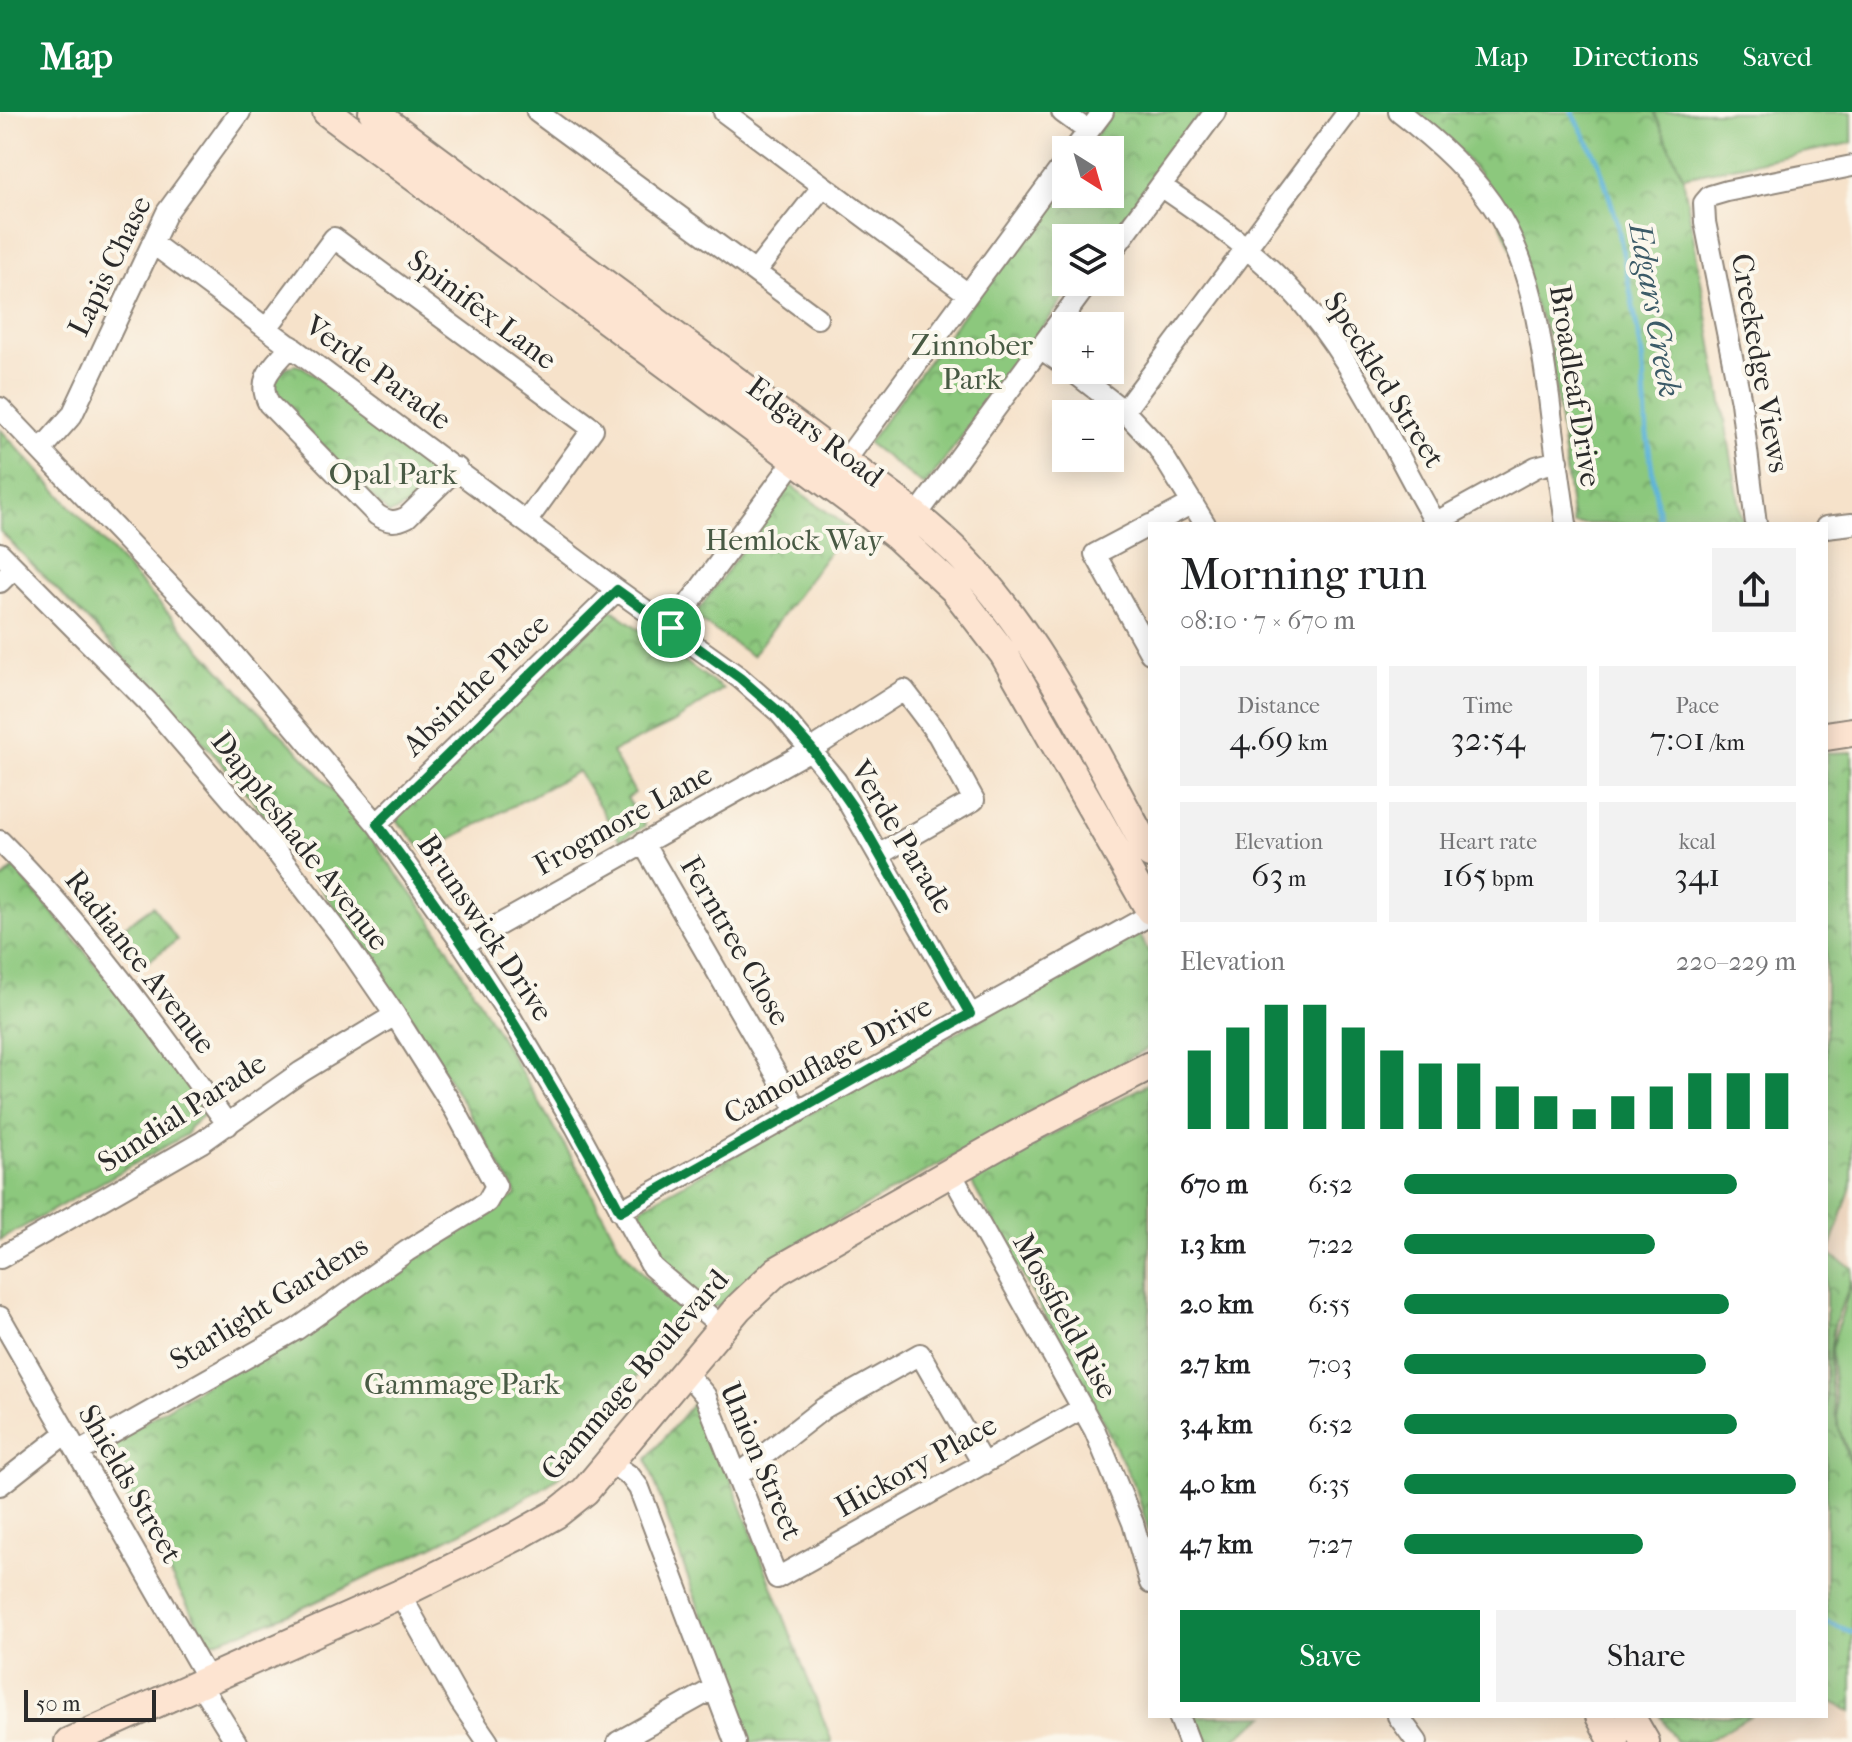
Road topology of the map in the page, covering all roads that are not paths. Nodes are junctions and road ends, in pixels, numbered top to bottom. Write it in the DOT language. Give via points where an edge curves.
graph roads {
  1 [pos="240,112"];
  2 [pos="327,112"];
  3 [pos="373,112"];
  4 [pos="537,112"];
  5 [pos="724,112"];
  6 [pos="1062,112"];
  7 [pos="1103,112"];
  8 [pos="1215,112"];
  9 [pos="1348,112"];
  10 [pos="1399,112"];
  11 [pos="1088,131"];
  12 [pos="1084,136"];
  13 [pos="1852,166"];
  14 [pos="1052,180"];
  15 [pos="823,186"];
  16 [pos="1161,186"];
  17 [pos="1124,235"];
  18 [pos="152,243"];
  19 [pos="1247,249"];
  20 [pos="755,272"];
  21 [pos="968,294"];
  22 [pos="1079,296"];
  23 [pos="817,318"];
  24 [pos="267,328"];
  25 [pos="291,346"];
  26 [pos="1040,348"];
  27 [pos="1052,356"];
  28 [pos="1089,384"];
  29 [pos="1110,400"];
  30 [pos="0,408"];
  31 [pos="1124,411"];
  32 [pos="803,448"];
  33 [pos="41,450"];
  34 [pos="1558,461"];
  35 [pos="457,468"];
  36 [pos="837,473"];
  37 [pos="1193,503"];
  38 [pos="916,516"];
  39 [pos="526,522"];
  40 [pos="1157,522"];
  41 [pos="1204,522"];
  42 [pos="1433,522"];
  43 [pos="1436,522"];
  44 [pos="1566,522"];
  45 [pos="1756,522"];
  46 [pos="1852,524"];
  47 [pos="1148,527"];
  48 [pos="1828,527"];
  49 [pos="5,568"];
  50 [pos="617,590"];
  51 [pos="671,628"];
  52 [pos="1148,649"];
  53 [pos="1852,732"];
  54 [pos="1828,736"];
  55 [pos="812,749"];
  56 [pos="377,824"];
  57 [pos="0,841"];
  58 [pos="643,843"];
  59 [pos="1148,851"];
  60 [pos="880,854"];
  61 [pos="1148,908"];
  62 [pos="1148,913"];
  63 [pos="463,945"];
  64 [pos="970,1014"];
  65 [pos="395,1015"];
  66 [pos="1148,1067"];
  67 [pos="798,1112"];
  68 [pos="228,1125"];
  69 [pos="951,1173"];
  70 [pos="487,1202"];
  71 [pos="620,1211"];
  72 [pos="0,1258"];
  73 [pos="0,1317"];
  74 [pos="722,1327"];
  75 [pos="685,1372"];
  76 [pos="1083,1408"];
  77 [pos="66,1433"];
  78 [pos="79,1452"];
  79 [pos="611,1463"];
  80 [pos="983,1464"];
  81 [pos="737,1476"];
  82 [pos="0,1485"];
  83 [pos="1148,1577"];
  84 [pos="777,1578"];
  85 [pos="400,1594"];
  86 [pos="204,1682"];
  87 [pos="713,1689"];
  88 [pos="1180,1718"];
  89 [pos="1399,1718"];
  90 [pos="1601,1718"];
  91 [pos="1631,1718"];
  92 [pos="69,1742"];
  93 [pos="236,1742"];
  94 [pos="488,1742"];
  95 [pos="618,1742"];
  96 [pos="735,1742"];
  97 [pos="1189,1742"];
  98 [pos="1417,1742"];
  99 [pos="1614,1742"];
  100 [pos="1645,1742"];
  1 -- 18 [label="street, Lapis Chase" via="167,212"];
  2 -- 32 [label="main road, Edgars Road"];
  3 -- 32 [label="main road, Edgars Road"];
  4 -- 20 [label="street"];
  5 -- 15 [label="street"];
  6 -- 11 [label="street"];
  7 -- 11 [label="street"];
  8 -- 16 [label="street"];
  9 -- 19 [label="street"];
  10 -- 34 [label="street, Broadleaf Drive" via="1455,158 1487,196 1513,241 1539,327"];
  11 -- 12 [label="street"];
  13 -- 45 [label="street, Creekedge Views" via="1717,193 1707,199 1703,212 1741,402"];
  14 -- 21 [label="street"];
  15 -- 20 [label="street"];
  15 -- 21 [label="street"];
  16 -- 17 [label="street"];
  16 -- 19 [label="street, Speckled Street"];
  18 -- 24 [label="street, Verde Parade"];
  18 -- 33 [label="street, Lapis Chase" via="72,415"];
  19 -- 31 [label="street"];
  19 -- 42 [label="street, Speckled Street" via="1289,287 1325,331"];
  20 -- 23 [label="street"];
  21 -- 36 [label="street"];
  22 -- 26 [label="street"];
  24 -- 25 [label="street, Verde Parade"];
  24 -- 39 [label="street, Spinifex Lane" via="334,238 593,429"];
  25 -- 35 [label="street, Verde Parade"];
  25 -- 35 [label="street" via="263,384 269,404 377,515 397,522 407,517"];
  26 -- 27 [label="street"];
  26 -- 38 [label="street"];
  28 -- 29 [label="street"];
  30 -- 33 [label="street, Brunswick Drive"];
  31 -- 37 [label="street" via="1157,446"];
  32 -- 36 [label="main road, Edgars Road"];
  32 -- 51 [label="street"];
  33 -- 56 [label="street, Brunswick Drive" via="216,634"];
  34 -- 43 [label="street" via="1536,467"];
  34 -- 44 [label="street, Broadleaf Drive"];
  35 -- 39 [label="street, Verde Parade"];
  36 -- 38 [label="main road, Edgars Road"];
  36 -- 61 [label="main road, Edgars Road" via="954,589 988,631 1027,689"];
  37 -- 40 [label="street"];
  37 -- 41 [label="street"];
  38 -- 59 [label="main road, Edgars Road" via="970,565 1023,632"];
  39 -- 50 [label="street, Verde Parade"];
  46 -- 48 [label="street"];
  47 -- 52 [label="street" via="1095,554"];
  49 -- 65 [label="street, Dappleshade Avenue" via="106,658 213,775 295,876"];
  50 -- 51 [label="street, Verde Parade"];
  50 -- 56 [label="street, Absinthe Place"];
  51 -- 55 [label="street, Verde Parade" via="760,695"];
  53 -- 54 [label="main road"];
  55 -- 58 [label="street, Frogmore Lane"];
  55 -- 60 [label="street, Verde Parade"];
  55 -- 60 [label="street, Frogmore Lane" via="904,690 938,735 974,800"];
  56 -- 63 [label="street, Brunswick Drive"];
  57 -- 68 [label="street, Radiance Avenue" via="80,928"];
  58 -- 63 [label="street, Frogmore Lane"];
  58 -- 67 [label="street, Ferntree Close"];
  60 -- 64 [label="street, Verde Parade"];
  62 -- 64 [label="street, Camouflage Drive"];
  63 -- 71 [label="street, Brunswick Drive" via="552,1086"];
  64 -- 67 [label="street, Camouflage Drive"];
  65 -- 68 [label="street, Sundial Parade"];
  65 -- 70 [label="street, Dappleshade Avenue" via="492,1174 496,1186"];
  66 -- 69 [label="main road, Gammage Boulevard"];
  67 -- 71 [label="street, Camouflage Drive"];
  68 -- 72 [label="street, Sundial Parade"];
  69 -- 74 [label="main road, Gammage Boulevard" via="777,1271"];
  69 -- 76 [label="street, Mossfield Rise"];
  70 -- 78 [label="street, Starlight Gardens" via="297,1329"];
  71 -- 74 [label="street, Brunswick Drive" via="652,1267"];
  73 -- 77 [label="street, Shields Street"];
  74 -- 75 [label="main road, Gammage Boulevard"];
  75 -- 79 [label="main road, Gammage Boulevard"];
  75 -- 81 [label="street, Union Street" via="705,1395"];
  76 -- 80 [label="street, Hickory Place"];
  76 -- 83 [label="street, Mossfield Rise" via="1121,1489"];
  77 -- 78 [label="street, Shields Street"];
  77 -- 82 [label="street"];
  78 -- 86 [label="street, Shields Street"];
  79 -- 85 [label="main road, Gammage Boulevard" via="556,1514"];
  79 -- 87 [label="street" via="639,1488"];
  80 -- 81 [label="street" via="920,1354 824,1408"];
  80 -- 84 [label="street, Hickory Place"];
  81 -- 84 [label="street, Union Street"];
  85 -- 86 [label="main road, Gammage Boulevard"];
  85 -- 94 [label="street"];
  86 -- 92 [label="main road, Gammage Boulevard"];
  86 -- 93 [label="street, Shields Street"];
  87 -- 95 [label="street"];
  87 -- 96 [label="street"];
  88 -- 97 [label="street"];
  89 -- 98 [label="street"];
  90 -- 99 [label="main road"];
  91 -- 100 [label="main road"];
}
